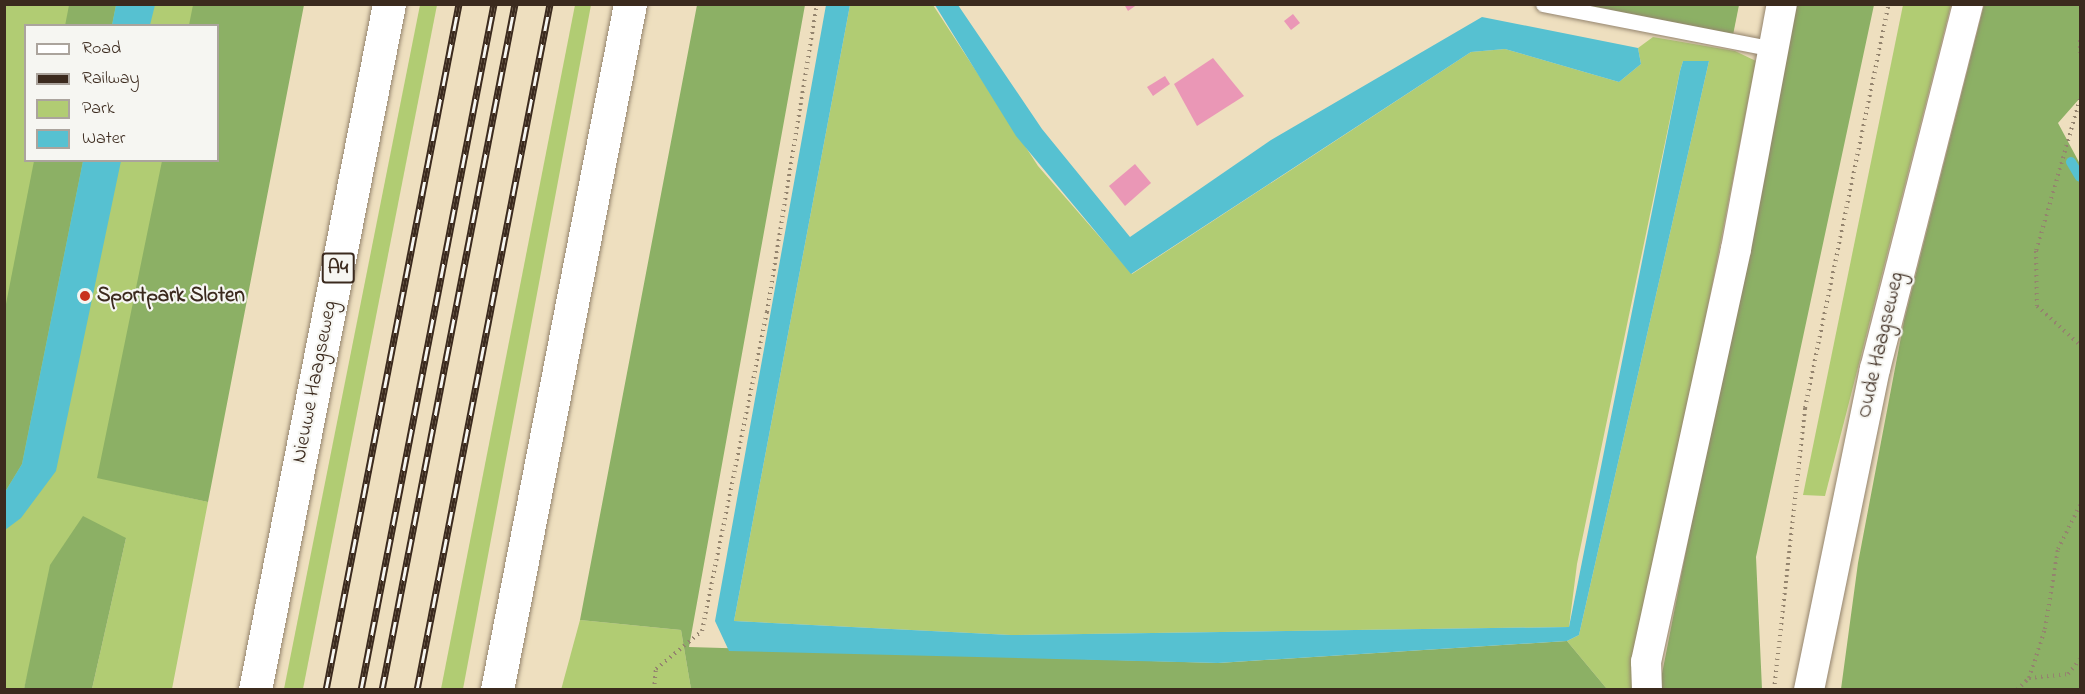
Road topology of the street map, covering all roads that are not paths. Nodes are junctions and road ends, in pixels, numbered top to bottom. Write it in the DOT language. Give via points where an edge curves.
graph roads {
  1 [pos="389,4"];
  2 [pos="630,4"];
  3 [pos="1543,4"];
  4 [pos="1782,4"];
  5 [pos="1968,4"];
  6 [pos="1774,49"];
  7 [pos="255,690"];
  8 [pos="497,690"];
  9 [pos="1647,690"];
  10 [pos="1809,690"];
  1 -- 7 [label="highway, Nieuwe Haagseweg / A4"];
  2 -- 8 [label="highway"];
  3 -- 6 [label="lane"];
  4 -- 6 [label="street"];
  5 -- 10 [label="street, Oude Haagseweg" via="1875,369"];
  6 -- 9 [label="street" via="1646,662"];
}
